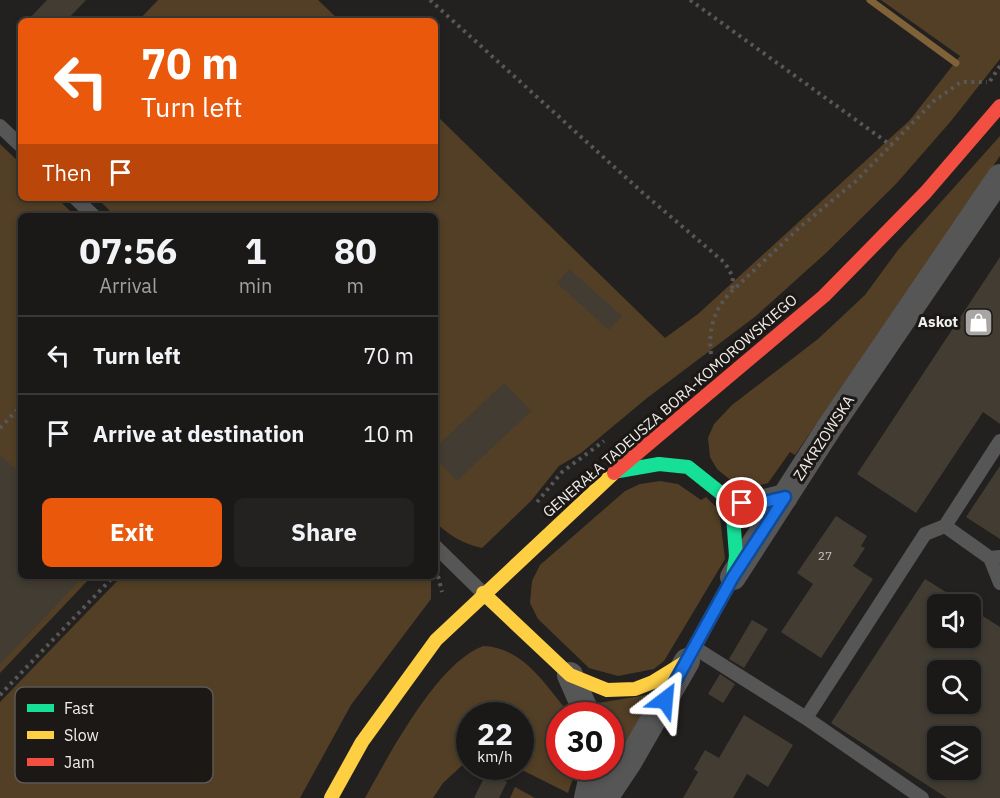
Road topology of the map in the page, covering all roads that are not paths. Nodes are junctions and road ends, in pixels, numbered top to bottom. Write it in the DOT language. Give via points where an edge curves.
graph roads {
  1 [pos="1000,106"];
  2 [pos="0,126"];
  3 [pos="18,143"];
  4 [pos="1000,177"];
  5 [pos="78,201"];
  6 [pos="91,213"];
  7 [pos="697,404"];
  8 [pos="688,427"];
  9 [pos="1000,441"];
  10 [pos="686,450"];
  11 [pos="688,467"];
  12 [pos="619,471"];
  13 [pos="785,497"];
  14 [pos="732,501"];
  15 [pos="945,526"];
  16 [pos="438,549"];
  17 [pos="530,549"];
  18 [pos="995,557"];
  19 [pos="733,577"];
  20 [pos="519,578"];
  21 [pos="1000,583"];
  22 [pos="483,593"];
  23 [pos="516,602"];
  24 [pos="516,623"];
  25 [pos="691,655"];
  26 [pos="570,675"];
  27 [pos="582,702"];
  28 [pos="806,718"];
  29 [pos="591,780"];
  30 [pos="331,798"];
  31 [pos="587,798"];
  32 [pos="605,798"];
  33 [pos="922,798"];
  1 -- 7 [label="street, GENERAŁA TADEUSZA BORA-KOMOROWSKIEGO" via="926,192 824,296"];
  2 -- 3 [label="lane"];
  4 -- 13 [label="street, ZAKRZOWSKA"];
  5 -- 6 [label="lane"];
  7 -- 8 [label="street"];
  7 -- 12 [label="street, GENERAŁA TADEUSZA BORA-KOMOROWSKIEGO"];
  9 -- 15 [label="lane"];
  10 -- 11 [label="street"];
  11 -- 12 [label="street" via="659,464"];
  11 -- 14 [label="street"];
  12 -- 17 [label="street, GENERAŁA TADEUSZA BORA-KOMOROWSKIEGO"];
  13 -- 14 [label="street" via="760,503"];
  13 -- 19 [label="street, ZAKRZOWSKA"];
  14 -- 19 [label="street" via="736,556"];
  15 -- 18 [label="lane"];
  15 -- 28 [label="lane" via="925,534"];
  16 -- 22 [label="lane"];
  17 -- 20 [label="street"];
  17 -- 22 [label="street, GENERAŁA TADEUSZA BORA-KOMOROWSKIEGO"];
  18 -- 21 [label="lane"];
  19 -- 25 [label="street, ZAKRZOWSKA"];
  22 -- 24 [label="street"];
  22 -- 30 [label="street, GENERAŁA TADEUSZA BORA-KOMOROWSKIEGO" via="436,640 398,689"];
  23 -- 24 [label="street"];
  24 -- 26 [label="street"];
  25 -- 26 [label="street" via="653,682 621,691 593,687"];
  25 -- 28 [label="lane"];
  25 -- 32 [label="street, ZAKRZOWSKA"];
  26 -- 27 [label="street"];
  28 -- 33 [label="lane"];
  29 -- 31 [label="street"];
}
